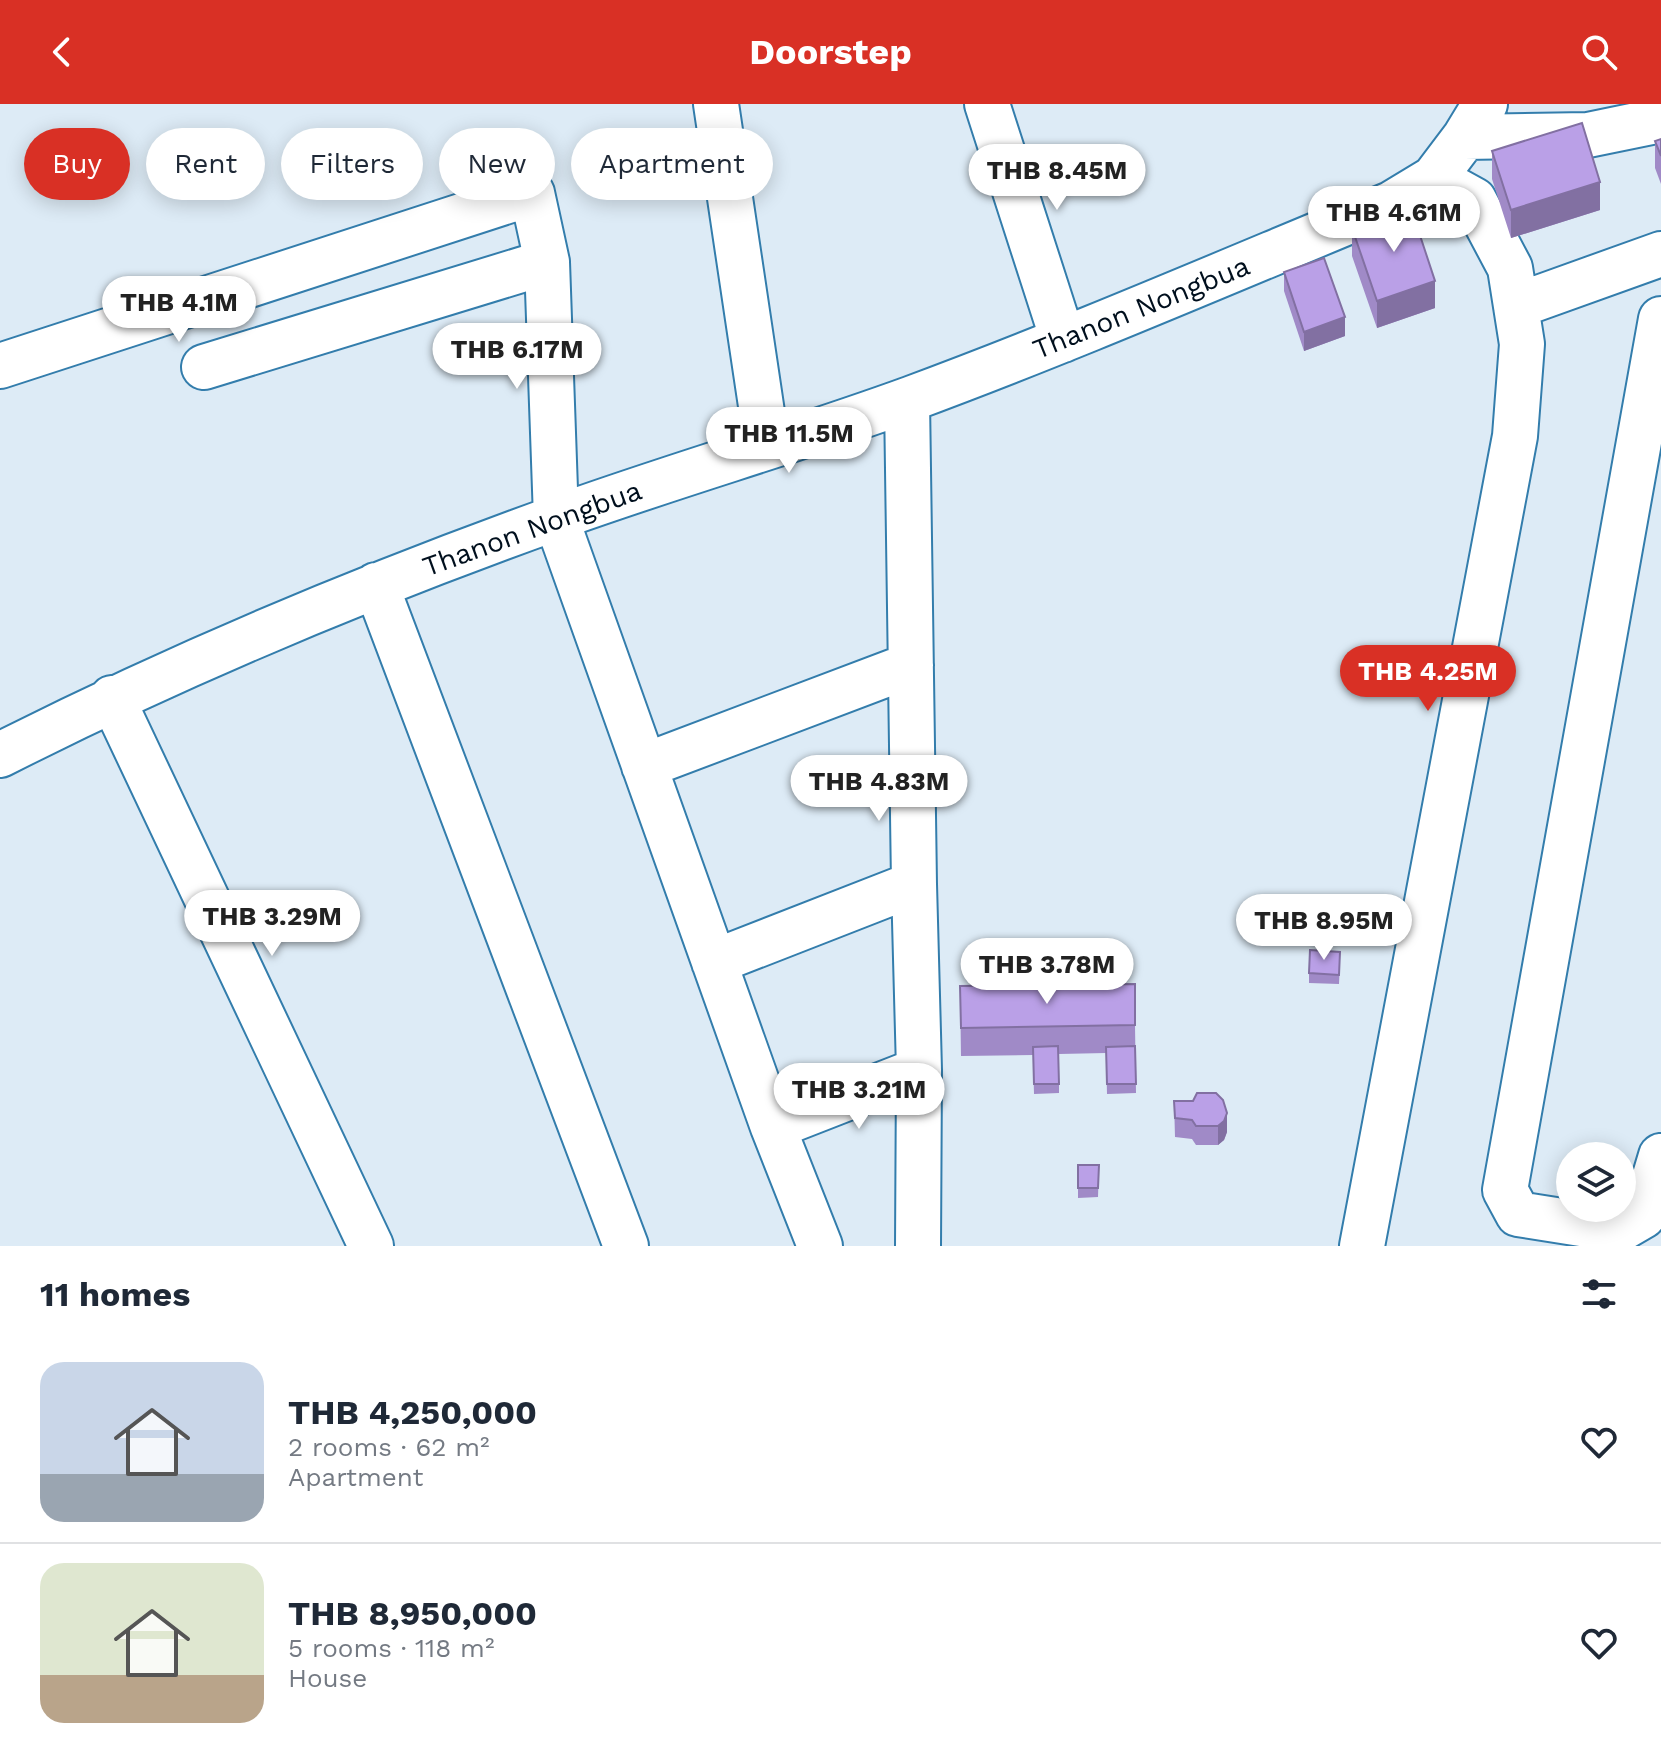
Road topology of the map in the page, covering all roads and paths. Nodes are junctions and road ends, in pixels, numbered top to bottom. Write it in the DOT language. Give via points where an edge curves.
graph roads {
  1 [pos="716,104"];
  2 [pos="987,104"];
  3 [pos="1475,120"];
  4 [pos="1661,120"];
  5 [pos="1434,178"];
  6 [pos="1661,254"];
  7 [pos="547,262"];
  8 [pos="1516,306"];
  9 [pos="1661,319"];
  10 [pos="1063,340"];
  11 [pos="0,366"];
  12 [pos="204,367"];
  13 [pos="907,400"];
  14 [pos="767,446"];
  15 [pos="556,518"];
  16 [pos="376,585"];
  17 [pos="911,665"];
  18 [pos="112,698"];
  19 [pos="0,755"];
  20 [pos="644,766"];
  21 [pos="914,884"];
  22 [pos="714,962"];
  23 [pos="919,1070"];
  24 [pos="773,1127"];
  25 [pos="1661,1156"];
  26 [pos="371,1246"];
  27 [pos="626,1246"];
  28 [pos="820,1246"];
  29 [pos="918,1246"];
  30 [pos="1362,1246"];
  1 -- 14 [label="street"];
  2 -- 10 [label="street"];
  3 -- 4 [label="street" via="1588,135"];
  3 -- 5 [label="street, Thanon Nongbua"];
  5 -- 8 [label="street" via="1474,200 1510,268"];
  5 -- 10 [label="street, Thanon Nongbua" via="1391,204"];
  6 -- 8 [label="street"];
  7 -- 11 [label="street" via="532,193"];
  7 -- 12 [label="street"];
  7 -- 15 [label="street"];
  8 -- 30 [label="street" via="1522,344 1515,436"];
  9 -- 25 [label="street" via="1505,1190 1518,1214 1619,1230 1643,1216"];
  10 -- 13 [label="street, Thanon Nongbua"];
  13 -- 14 [label="street, Thanon Nongbua"];
  13 -- 17 [label="street"];
  14 -- 15 [label="street, Thanon Nongbua"];
  15 -- 16 [label="street, Thanon Nongbua"];
  15 -- 20 [label="street"];
  16 -- 18 [label="street, Thanon Nongbua"];
  16 -- 27 [label="street"];
  17 -- 20 [label="street"];
  17 -- 21 [label="street"];
  18 -- 19 [label="street, Thanon Nongbua"];
  18 -- 26 [label="street"];
  20 -- 22 [label="street"];
  21 -- 22 [label="street"];
  21 -- 23 [label="street"];
  22 -- 24 [label="street"];
  23 -- 24 [label="street"];
  23 -- 29 [label="street"];
  24 -- 28 [label="street"];
}
